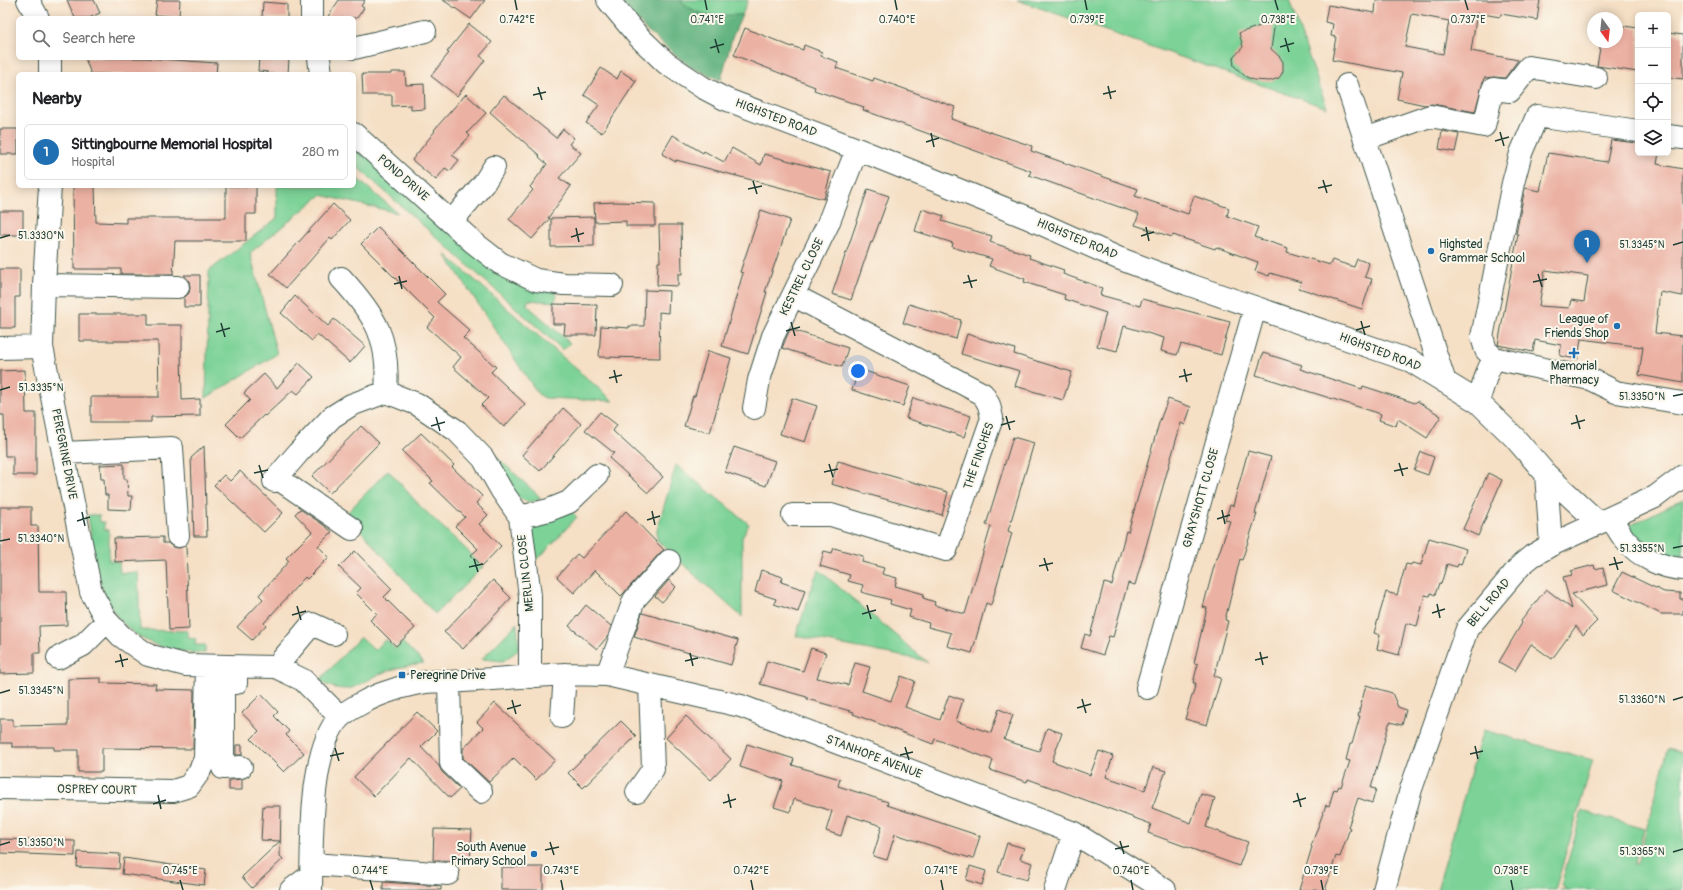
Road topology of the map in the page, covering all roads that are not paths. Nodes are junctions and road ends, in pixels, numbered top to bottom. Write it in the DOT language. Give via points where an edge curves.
graph roads {
  1 [pos="28,0"];
  2 [pos="312,0"];
  3 [pos="608,0"];
  4 [pos="37,16"];
  5 [pos="312,16"];
  6 [pos="425,31"];
  7 [pos="356,48"];
  8 [pos="50,60"];
  9 [pos="50,72"];
  10 [pos="1596,78"];
  11 [pos="1347,85"];
  12 [pos="1635,131"];
  13 [pos="356,136"];
  14 [pos="1671,136"];
  15 [pos="1683,138"];
  16 [pos="1365,139"];
  17 [pos="857,149"];
  18 [pos="492,181"];
  19 [pos="50,188"];
  20 [pos="452,222"];
  21 [pos="341,278"];
  22 [pos="44,285"];
  23 [pos="612,285"];
  24 [pos="178,287"];
  25 [pos="793,295"];
  26 [pos="1255,308"];
  27 [pos="42,347"];
  28 [pos="0,348"];
  29 [pos="1494,358"];
  30 [pos="1445,382"];
  31 [pos="386,392"];
  32 [pos="1478,402"];
  33 [pos="1683,403"];
  34 [pos="754,408"];
  35 [pos="63,453"];
  36 [pos="1546,474"];
  37 [pos="597,476"];
  38 [pos="1683,476"];
  39 [pos="793,515"];
  40 [pos="520,517"];
  41 [pos="1605,521"];
  42 [pos="352,530"];
  43 [pos="178,536"];
  44 [pos="1551,545"];
  45 [pos="669,561"];
  46 [pos="1683,568"];
  47 [pos="107,621"];
  48 [pos="334,634"];
  49 [pos="58,658"];
  50 [pos="207,666"];
  51 [pos="236,667"];
  52 [pos="276,667"];
  53 [pos="565,674"];
  54 [pos="607,675"];
  55 [pos="530,677"];
  56 [pos="449,682"];
  57 [pos="650,685"];
  58 [pos="1147,688"];
  59 [pos="340,717"];
  60 [pos="560,717"];
  61 [pos="241,768"];
  62 [pos="0,788"];
  63 [pos="481,792"];
  64 [pos="637,792"];
  65 [pos="1074,832"];
  66 [pos="448,874"];
  67 [pos="311,876"];
  68 [pos="291,890"];
  69 [pos="1055,890"];
  70 [pos="1165,890"];
  71 [pos="1384,890"];
  1 -- 4 [label="street"];
  2 -- 5 [label="street"];
  3 -- 17 [label="street, HIGHSTED ROAD" via="638,36 666,63 702,87 725,99"];
  6 -- 7 [label="street"];
  8 -- 9 [label="street"];
  10 -- 16 [label="street" via="1529,67 1510,91 1493,89 1484,126 1430,116"];
  11 -- 16 [label="street"];
  12 -- 29 [label="street" via="1537,116 1521,153 1513,183 1482,337 1486,350"];
  13 -- 20 [label="street, POND DRIVE"];
  14 -- 15 [label="street"];
  16 -- 30 [label="street"];
  17 -- 25 [label="street, KESTREL CLOSE" via="828,224"];
  17 -- 26 [label="street, HIGHSTED ROAD" via="1026,217 1118,258"];
  18 -- 20 [label="street"];
  19 -- 22 [label="street, PEREGRINE DRIVE"];
  20 -- 23 [label="street, POND DRIVE" via="500,264 536,280 564,284"];
  21 -- 31 [label="street" via="375,320 382,337 386,356"];
  22 -- 24 [label="street"];
  22 -- 27 [label="street, PEREGRINE DRIVE"];
  25 -- 34 [label="street, KESTREL CLOSE" via="773,336 759,380"];
  25 -- 39 [label="street, THE FINCHES" via="983,394 992,418 946,550 831,515"];
  26 -- 30 [label="street, HIGHSTED ROAD" via="1411,361"];
  26 -- 58 [label="street, GRAYSHOTT CLOSE"];
  27 -- 28 [label="street"];
  27 -- 35 [label="street, PEREGRINE DRIVE"];
  29 -- 32 [label="street"];
  29 -- 33 [label="street" via="1590,379 1616,392"];
  30 -- 32 [label="street, HIGHSTED ROAD"];
  31 -- 40 [label="street, MERLIN CLOSE" via="417,404 457,430 483,458"];
  31 -- 42 [label="street" via="351,405 332,417 275,479"];
  32 -- 36 [label="street, HIGHSTED ROAD" via="1514,437"];
  35 -- 43 [label="street" via="172,448"];
  35 -- 47 [label="street, PEREGRINE DRIVE" via="91,592"];
  36 -- 41 [label="street, HIGHSTED ROAD"];
  36 -- 44 [label="street"];
  37 -- 40 [label="street, MERLIN CLOSE" via="569,502"];
  38 -- 41 [label="street, BELL ROAD" via="1655,497"];
  40 -- 55 [label="street, MERLIN CLOSE" via="530,596"];
  41 -- 44 [label="street, BELL ROAD"];
  41 -- 46 [label="street, HIGHSTED ROAD" via="1641,554 1657,564"];
  44 -- 71 [label="street, BELL ROAD" via="1521,565 1467,629 1411,789"];
  45 -- 54 [label="street" via="634,600"];
  47 -- 49 [label="street" via="83,645"];
  47 -- 50 [label="street, PEREGRINE DRIVE" via="121,636 148,655 185,665"];
  48 -- 52 [label="street" via="312,624"];
  50 -- 51 [label="street, PEREGRINE DRIVE"];
  50 -- 62 [label="street, OSPREY COURT" via="205,759 189,786 173,791"];
  51 -- 52 [label="street, PEREGRINE DRIVE"];
  51 -- 61 [label="street" via="236,683 223,683 223,768"];
  52 -- 59 [label="street, PEREGRINE DRIVE" via="302,680"];
  53 -- 54 [label="street, STANHOPE AVENUE"];
  53 -- 55 [label="street, STANHOPE AVENUE"];
  53 -- 60 [label="street"];
  54 -- 57 [label="street, STANHOPE AVENUE"];
  55 -- 56 [label="street, STANHOPE AVENUE"];
  56 -- 59 [label="street, STANHOPE AVENUE" via="414,684 393,690 372,698"];
  56 -- 63 [label="street" via="451,763"];
  57 -- 64 [label="street" via="653,769"];
  57 -- 65 [label="street, STANHOPE AVENUE" via="741,706"];
  59 -- 67 [label="street, STANHOPE AVENUE" via="332,727 317,770"];
  65 -- 69 [label="street"];
  65 -- 70 [label="street, STANHOPE AVENUE"];
  66 -- 67 [label="street"];
  67 -- 68 [label="street"];
}
